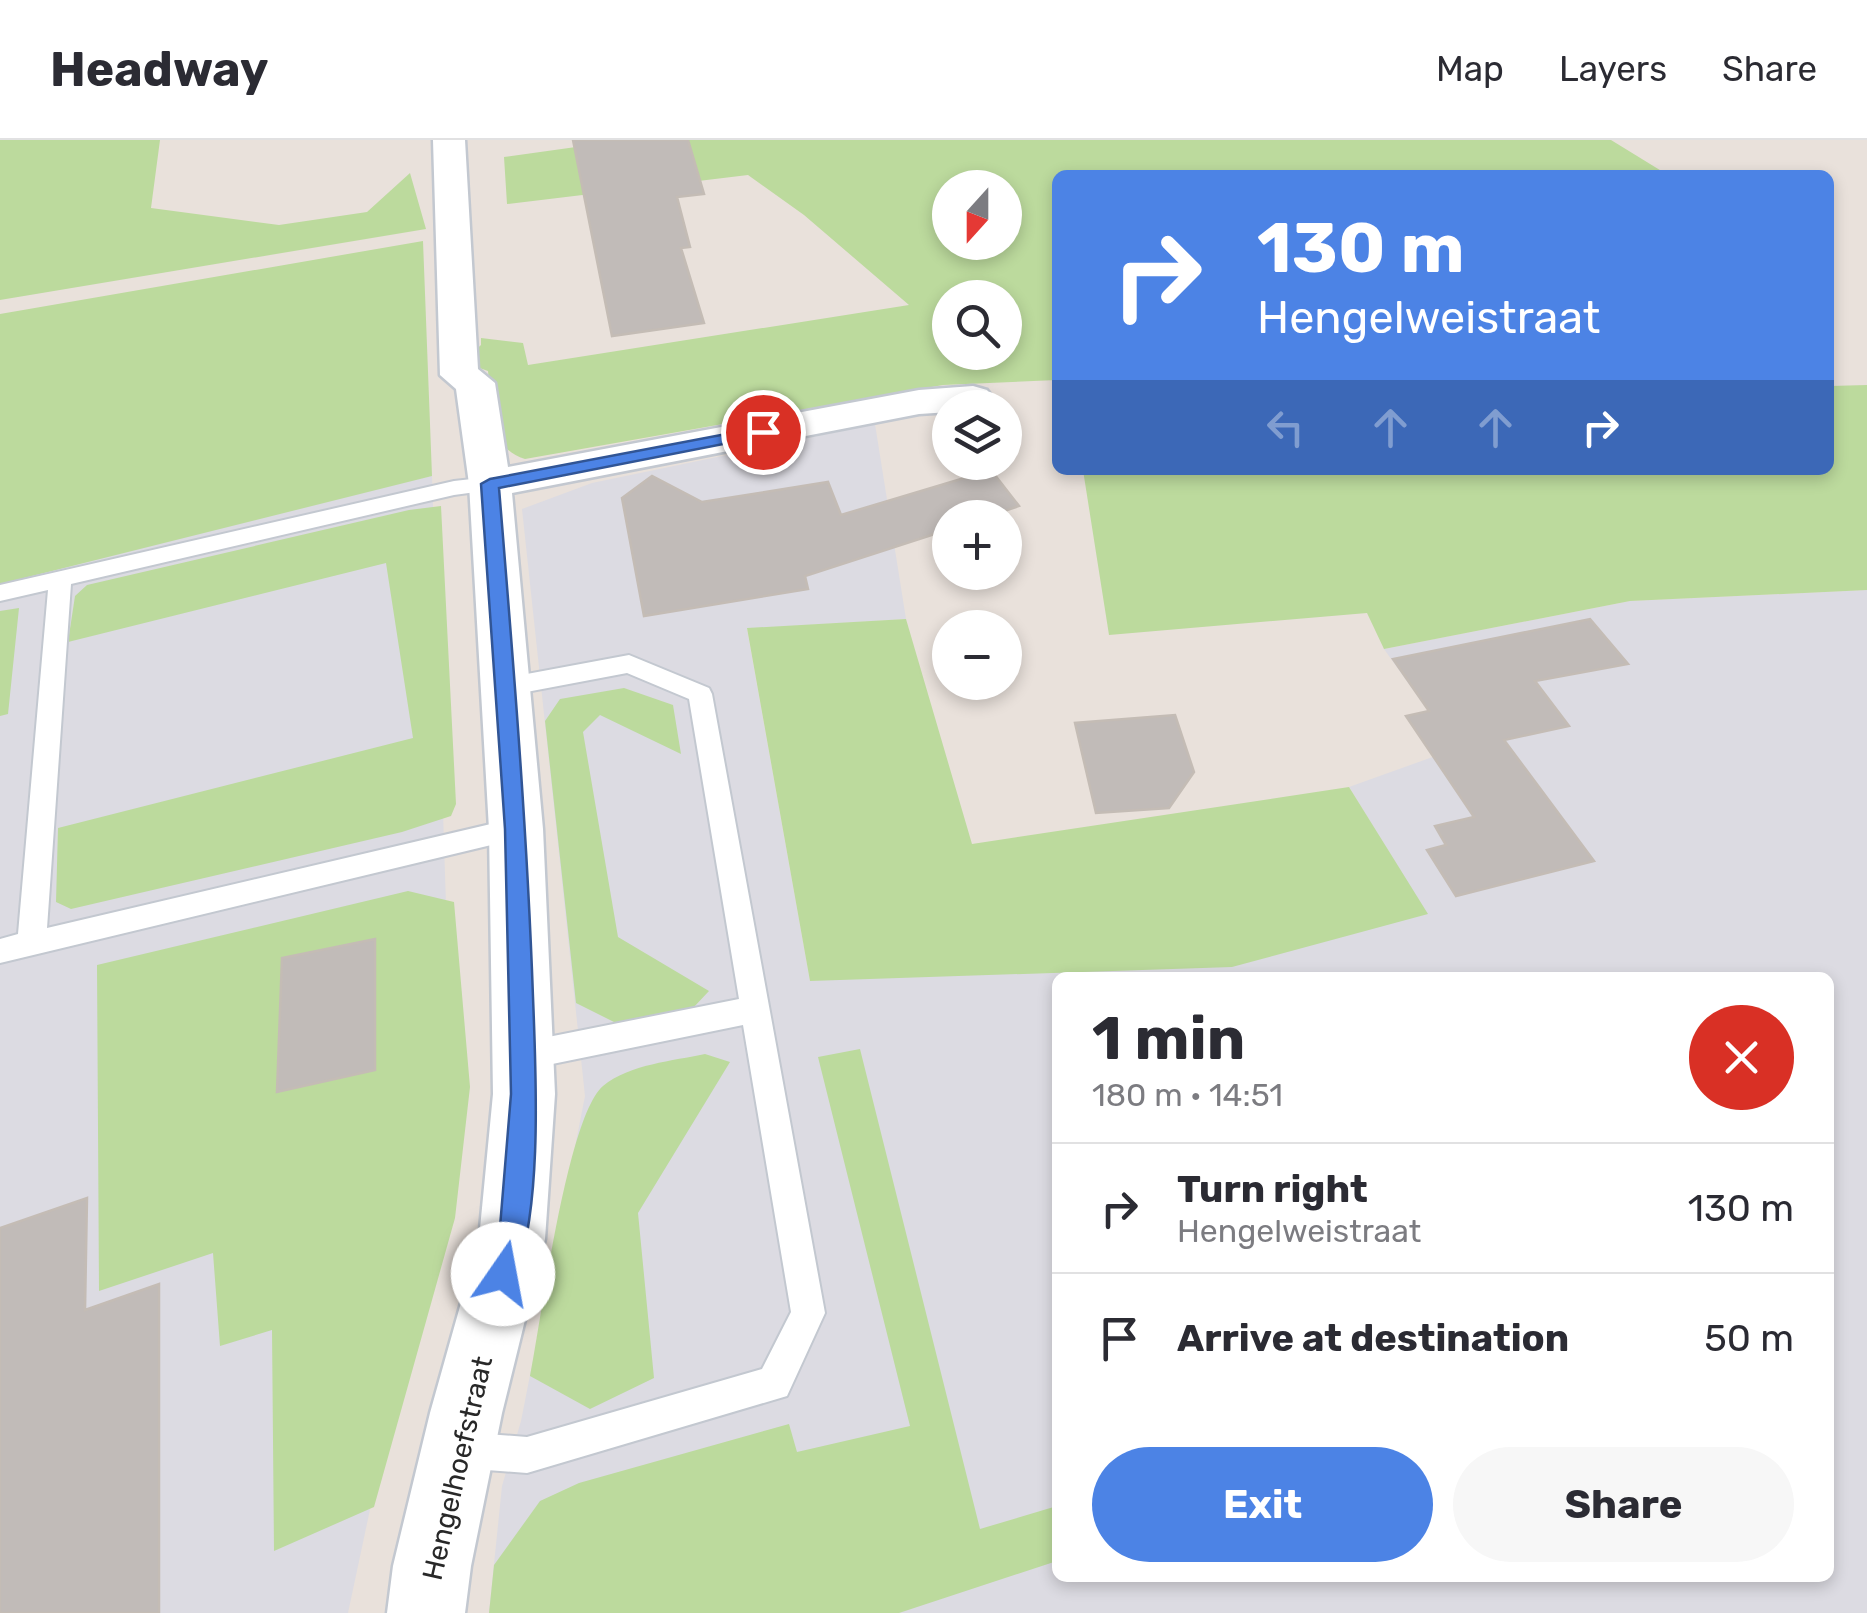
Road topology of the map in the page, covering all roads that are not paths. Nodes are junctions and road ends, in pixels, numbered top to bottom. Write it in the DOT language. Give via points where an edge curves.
graph roads {
  1 [pos="448,140"];
  2 [pos="932,401"];
  3 [pos="490,484"];
  4 [pos="60,579"];
  5 [pos="0,594"];
  6 [pos="505,687"];
  7 [pos="516,829"];
  8 [pos="32,942"];
  9 [pos="0,951"];
  10 [pos="755,1008"];
  11 [pos="523,1056"];
  12 [pos="458,1450"];
  13 [pos="426,1613"];
  1 -- 3 [label="street, Hengelhoefstraat" via="459,375 476,383"];
  2 -- 3 [label="street"];
  3 -- 4 [label="lane"];
  3 -- 6 [label="street, Hengelhoefstraat"];
  4 -- 5 [label="lane"];
  4 -- 8 [label="lane"];
  6 -- 7 [label="street, Hengelhoefstraat"];
  6 -- 10 [label="lane" via="628,664 700,694"];
  7 -- 8 [label="lane"];
  7 -- 11 [label="street, Hengelhoefstraat"];
  8 -- 9 [label="lane"];
  10 -- 11 [label="lane"];
  10 -- 12 [label="lane" via="808,1314 774,1383 527,1456"];
  11 -- 12 [label="street, Hengelhoefstraat" via="512,1239"];
  12 -- 13 [label="street, Hengelhoefstraat"];
}
